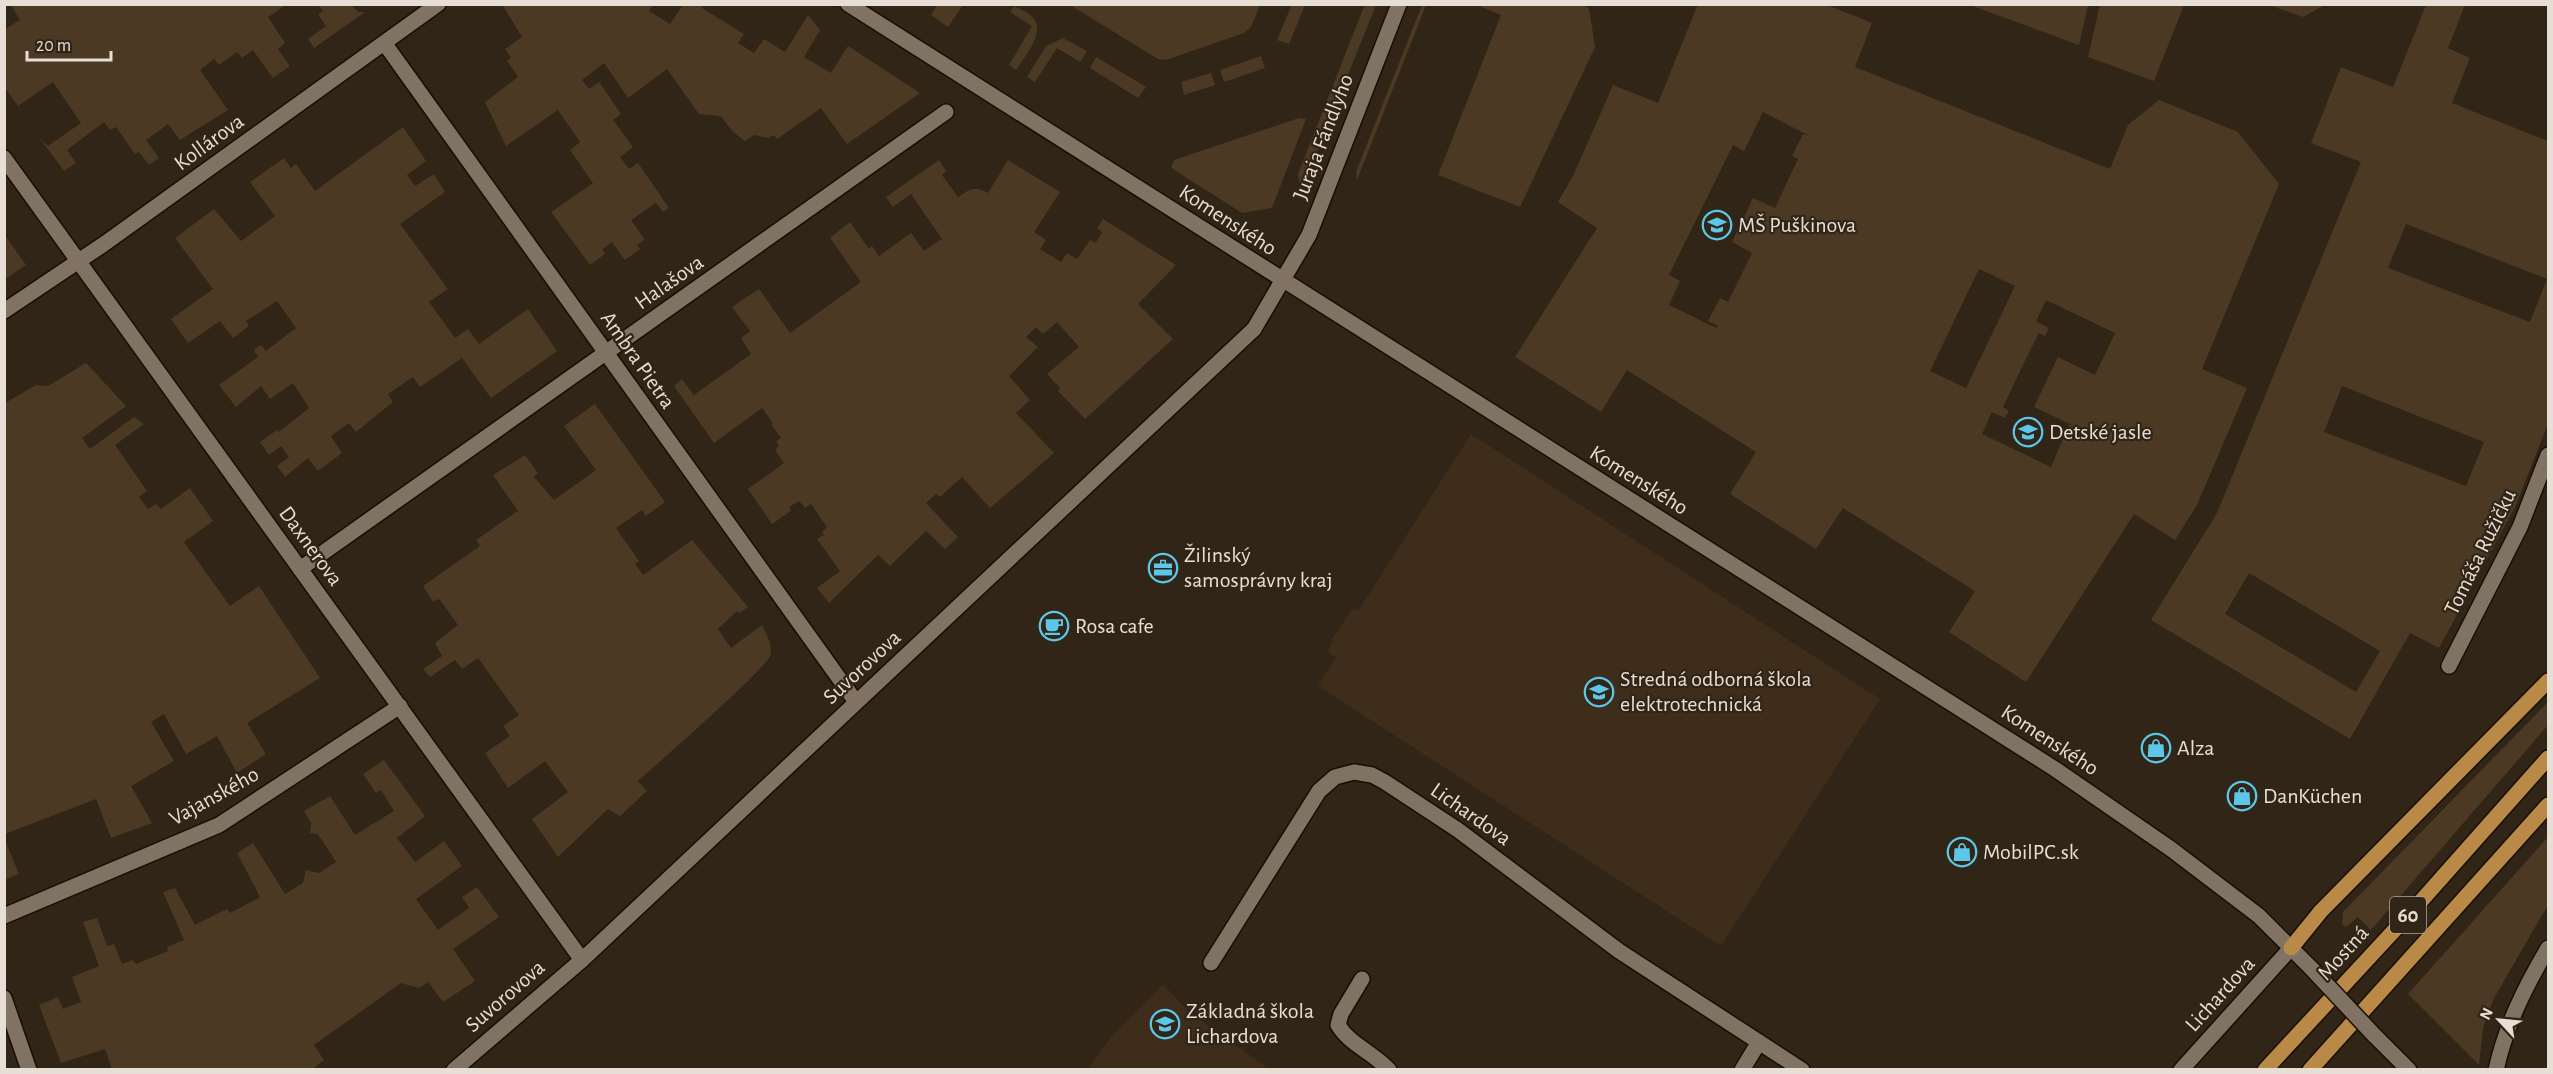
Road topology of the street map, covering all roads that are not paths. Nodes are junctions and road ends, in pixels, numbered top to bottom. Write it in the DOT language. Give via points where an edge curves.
graph roads {
  1 [pos="438,4"];
  2 [pos="848,4"];
  3 [pos="1399,4"];
  4 [pos="385,44"];
  5 [pos="946,112"];
  6 [pos="4,158"];
  7 [pos="80,261"];
  8 [pos="1283,282"];
  9 [pos="4,311"];
  10 [pos="606,354"];
  11 [pos="2548,455"];
  12 [pos="300,569"];
  13 [pos="2449,666"];
  14 [pos="2548,681"];
  15 [pos="856,702"];
  16 [pos="400,706"];
  17 [pos="2548,758"];
  18 [pos="2548,805"];
  19 [pos="4,916"];
  20 [pos="2291,948"];
  21 [pos="2548,948"];
  22 [pos="582,960"];
  23 [pos="1210,963"];
  24 [pos="1362,979"];
  25 [pos="4,998"];
  26 [pos="1759,1042"];
  27 [pos="29,1070"];
  28 [pos="454,1070"];
  29 [pos="1389,1070"];
  30 [pos="1742,1070"];
  31 [pos="1802,1070"];
  32 [pos="2181,1070"];
  33 [pos="2265,1070"];
  34 [pos="2310,1070"];
  35 [pos="2409,1070"];
  36 [pos="2496,1070"];
  1 -- 4 [label="street, Kollárova"];
  2 -- 8 [label="street, Komenského"];
  3 -- 8 [label="street, Juraja Fándlyho" via="1309,235"];
  4 -- 7 [label="street, Kollárova"];
  4 -- 10 [label="street, Ambra Pietra"];
  5 -- 10 [label="street, Halašova"];
  6 -- 7 [label="street, Daxnerova"];
  7 -- 9 [label="street, Kollárova"];
  7 -- 12 [label="street, Daxnerova"];
  8 -- 15 [label="street, Suvorovova" via="1254,330"];
  8 -- 20 [label="street, Komenského" via="2055,769 2233,896"];
  10 -- 12 [label="street, Halašova"];
  10 -- 15 [label="street, Ambra Pietra"];
  11 -- 13 [label="street, Tomáša Ružičku" via="2520,527"];
  12 -- 16 [label="street, Daxnerova"];
  14 -- 20 [label="main road" via="2321,911"];
  15 -- 22 [label="street, Suvorovova"];
  16 -- 19 [label="street, Vajanského" via="219,825"];
  16 -- 22 [label="street, Daxnerova"];
  17 -- 33 [label="main road, Mostná / 60"];
  18 -- 34 [label="main road, 60"];
  20 -- 32 [label="street, Lichardova"];
  20 -- 35 [label="street, Komenského, bridge"];
  21 -- 36 [label="street" via="2524,987 2502,1041"];
  22 -- 28 [label="street, Suvorovova"];
  23 -- 26 [label="street, Lichardova" via="1319,791 1335,777 1354,772 1379,778 1449,824 1618,951"];
  24 -- 29 [label="street" via="1338,1026 1345,1037"];
  25 -- 27 [label="street"];
  26 -- 30 [label="street"];
  26 -- 31 [label="street, Lichardova"];
}
